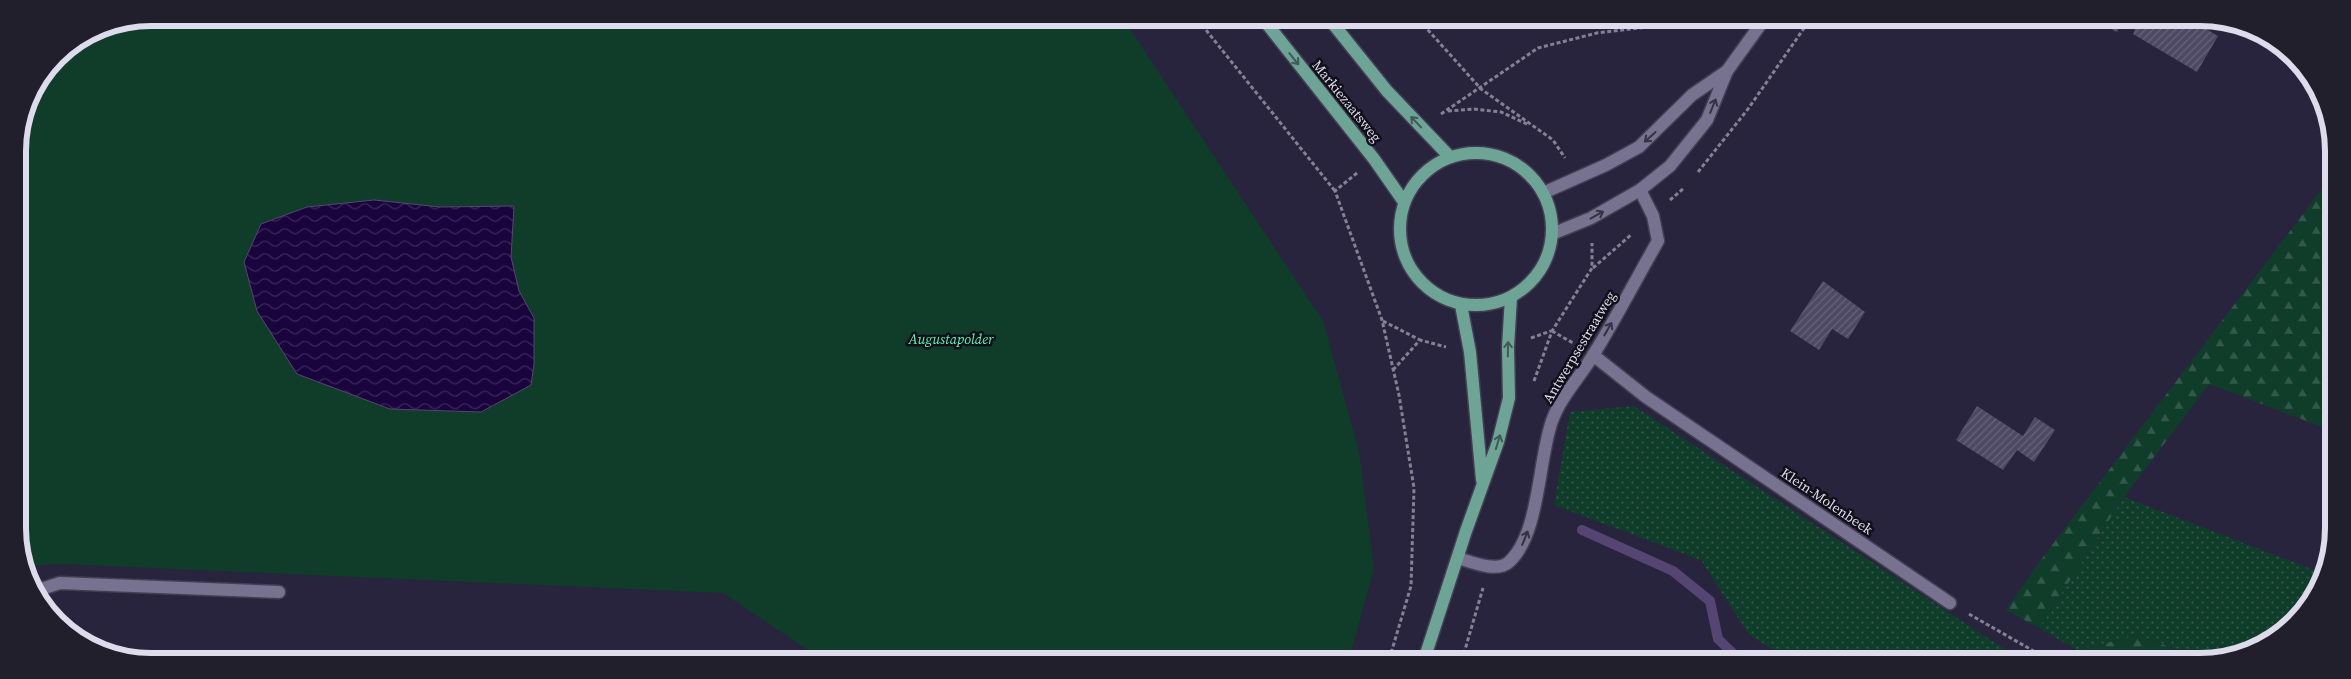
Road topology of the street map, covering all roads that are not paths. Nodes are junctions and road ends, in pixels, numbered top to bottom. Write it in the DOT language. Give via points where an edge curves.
graph roads {
  1 [pos="1269,26"];
  2 [pos="1335,26"];
  3 [pos="1759,26"];
  4 [pos="1727,71"];
  5 [pos="1450,157"];
  6 [pos="1640,190"];
  7 [pos="1543,193"];
  8 [pos="1404,202"];
  9 [pos="1552,234"];
  10 [pos="1511,297"];
  11 [pos="1462,305"];
  12 [pos="1593,355"];
  13 [pos="1482,485"];
  14 [pos="1458,558"];
  15 [pos="42,589"];
  16 [pos="279,592"];
  17 [pos="1950,603"];
  18 [pos="1427,652"];
  1 -- 8 [label="main road, Markiezaatsweg, one-way"];
  5 -- 2 [label="main road, one-way" via="1387,91"];
  3 -- 4 [label="street"];
  6 -- 4 [label="street, one-way" via="1670,166 1707,120"];
  4 -- 7 [label="street, one-way" via="1692,95 1639,147"];
  5 -- 7 [label="main road" via="1477,153 1503,158 1526,172"];
  5 -- 8 [label="main road" via="1431,167 1416,182"];
  9 -- 6 [label="street, one-way" via="1591,218"];
  12 -- 6 [label="street, Antwerpsestraatweg, one-way" via="1658,240 1653,216"];
  7 -- 9 [label="main road" via="1550,213"];
  8 -- 11 [label="main road" via="1399,228 1408,262 1417,277 1437,295"];
  9 -- 10 [label="main road" via="1540,272"];
  10 -- 11 [label="main road" via="1487,305"];
  13 -- 10 [label="main road, one-way" via="1498,442 1509,398"];
  11 -- 13 [label="main road" via="1470,352"];
  14 -- 12 [label="street, Antwerpsestraatweg, one-way" via="1491,566 1507,564 1518,552 1527,533 1552,422 1562,400"];
  12 -- 17 [label="street, Klein-Molenbeek" via="1646,397"];
  13 -- 14 [label="main road"];
  14 -- 18 [label="main road"];
  15 -- 16 [label="street" via="60,583"];
}
